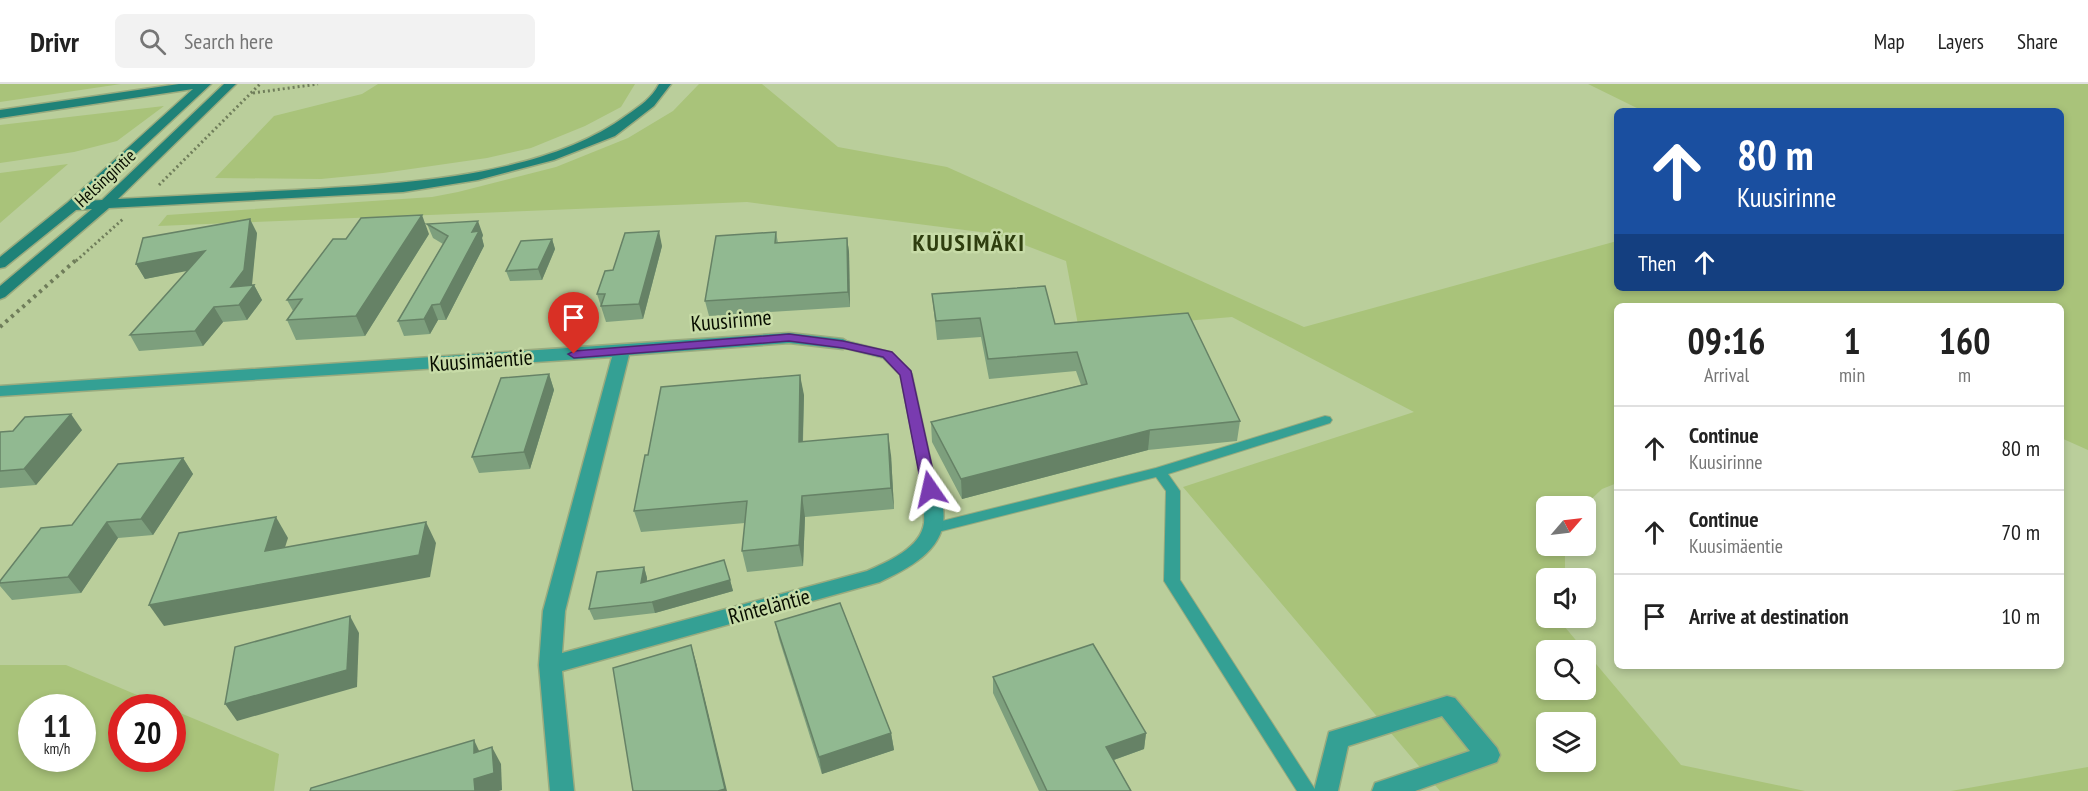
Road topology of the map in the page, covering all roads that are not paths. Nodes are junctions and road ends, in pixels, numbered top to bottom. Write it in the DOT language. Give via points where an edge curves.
graph roads {
  1 [pos="203,84"];
  2 [pos="230,84"];
  3 [pos="664,84"];
  4 [pos="0,114"];
  5 [pos="106,204"];
  6 [pos="72,206"];
  7 [pos="0,264"];
  8 [pos="0,294"];
  9 [pos="843,344"];
  10 [pos="622,351"];
  11 [pos="0,391"];
  12 [pos="1325,420"];
  13 [pos="1159,472"];
  14 [pos="930,489"];
  15 [pos="933,528"];
  16 [pos="550,665"];
  17 [pos="562,791"];
  18 [pos="1307,791"];
  19 [pos="1326,791"];
  20 [pos="1384,791"];
  1 -- 4 [label="main road"];
  1 -- 6 [label="main road, Helsingintie"];
  2 -- 5 [label="main road, Helsingintie"];
  3 -- 5 [label="main road" via="650,104 611,133 550,157 478,176 403,188"];
  5 -- 6 [label="main road"];
  5 -- 8 [label="main road, Helsingintie"];
  6 -- 7 [label="main road, Helsingintie"];
  9 -- 10 [label="street, Kuusirinne" via="789,338"];
  9 -- 14 [label="lane" via="887,355 906,374"];
  10 -- 11 [label="street, Kuusimäentie"];
  10 -- 16 [label="street" via="555,611"];
  12 -- 13 [label="lane"];
  13 -- 15 [label="lane"];
  13 -- 18 [label="lane" via="1173,491 1172,581"];
  14 -- 15 [label="street"];
  15 -- 16 [label="street, Rinteläntie" via="903,563 873,578"];
  16 -- 17 [label="street"];
  19 -- 20 [label="street" via="1337,739 1447,705 1488,755"];
}
